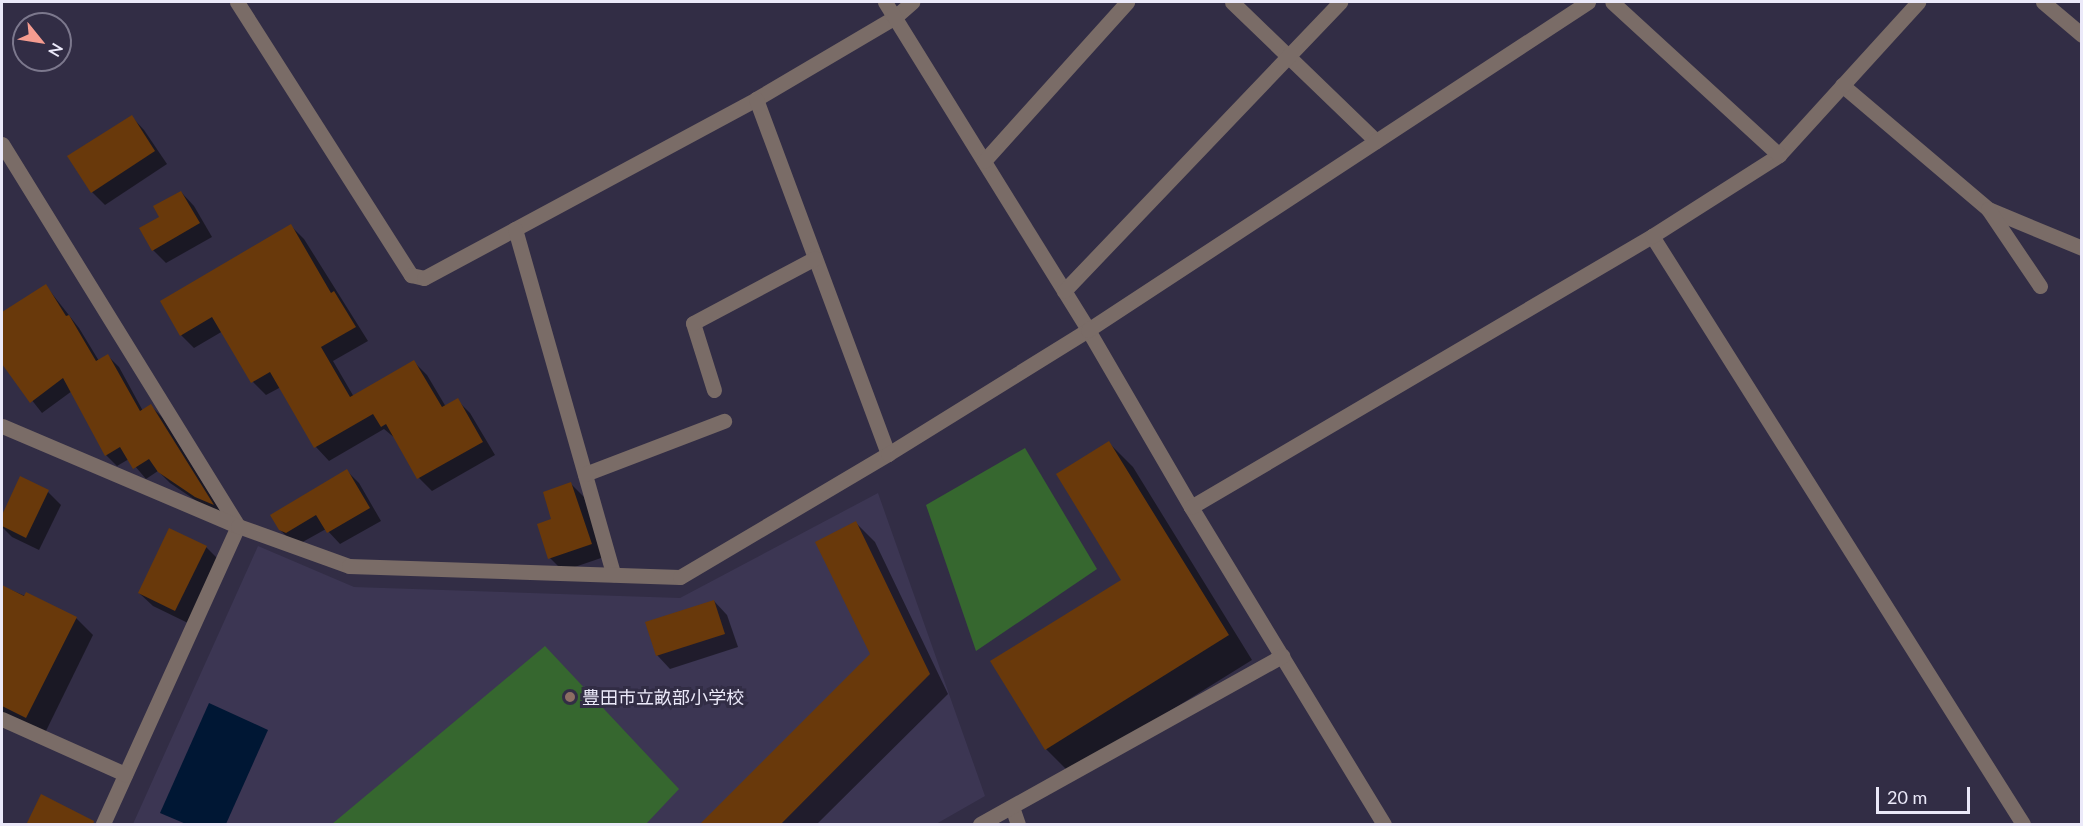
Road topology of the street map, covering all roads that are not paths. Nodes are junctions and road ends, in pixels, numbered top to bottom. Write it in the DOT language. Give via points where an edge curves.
graph roads {
  1 [pos="237,2"];
  2 [pos="885,2"];
  3 [pos="912,2"];
  4 [pos="1127,2"];
  5 [pos="1340,2"];
  6 [pos="1588,2"];
  7 [pos="1612,2"];
  8 [pos="1918,2"];
  9 [pos="2043,2"];
  10 [pos="1237,3"];
  11 [pos="895,17"];
  12 [pos="2082,35"];
  13 [pos="1290,57"];
  14 [pos="1842,85"];
  15 [pos="756,99"];
  16 [pos="1376,141"];
  17 [pos="2,144"];
  18 [pos="1779,154"];
  19 [pos="984,161"];
  20 [pos="1988,209"];
  21 [pos="515,230"];
  22 [pos="1652,236"];
  23 [pos="2082,248"];
  24 [pos="815,258"];
  25 [pos="2040,286"];
  26 [pos="1064,291"];
  27 [pos="1088,330"];
  28 [pos="714,390"];
  29 [pos="724,421"];
  30 [pos="2,426"];
  31 [pos="888,454"];
  32 [pos="585,474"];
  33 [pos="1191,507"];
  34 [pos="238,526"];
  35 [pos="613,574"];
  36 [pos="1282,656"];
  37 [pos="2,719"];
  38 [pos="124,774"];
  39 [pos="1012,807"];
  40 [pos="103,825"];
  41 [pos="980,825"];
  42 [pos="1018,825"];
  43 [pos="1384,825"];
  44 [pos="2023,825"];
  1 -- 21 [label="street" via="411,275 424,278"];
  2 -- 11 [label="street"];
  3 -- 11 [label="street"];
  4 -- 19 [label="street"];
  5 -- 13 [label="street"];
  6 -- 16 [label="street"];
  7 -- 18 [label="street"];
  8 -- 14 [label="street"];
  9 -- 12 [label="street"];
  10 -- 13 [label="street"];
  11 -- 15 [label="street"];
  11 -- 19 [label="street"];
  13 -- 16 [label="street"];
  13 -- 26 [label="street"];
  14 -- 18 [label="street"];
  14 -- 20 [label="street"];
  15 -- 21 [label="street"];
  15 -- 24 [label="street"];
  16 -- 27 [label="street"];
  17 -- 34 [label="street"];
  18 -- 22 [label="street"];
  19 -- 26 [label="street"];
  20 -- 23 [label="street"];
  20 -- 25 [label="street"];
  21 -- 32 [label="street"];
  22 -- 33 [label="street"];
  22 -- 44 [label="street"];
  24 -- 28 [label="street" via="693,323"];
  24 -- 31 [label="street"];
  26 -- 27 [label="street"];
  27 -- 31 [label="street"];
  27 -- 33 [label="street"];
  29 -- 32 [label="street"];
  30 -- 34 [label="street"];
  31 -- 35 [label="street" via="680,577"];
  32 -- 35 [label="street"];
  33 -- 36 [label="street"];
  34 -- 35 [label="street" via="348,566"];
  34 -- 38 [label="street"];
  36 -- 39 [label="street"];
  36 -- 43 [label="street"];
  37 -- 38 [label="street"];
  38 -- 40 [label="street"];
  39 -- 41 [label="street"];
  39 -- 42 [label="street"];
}
